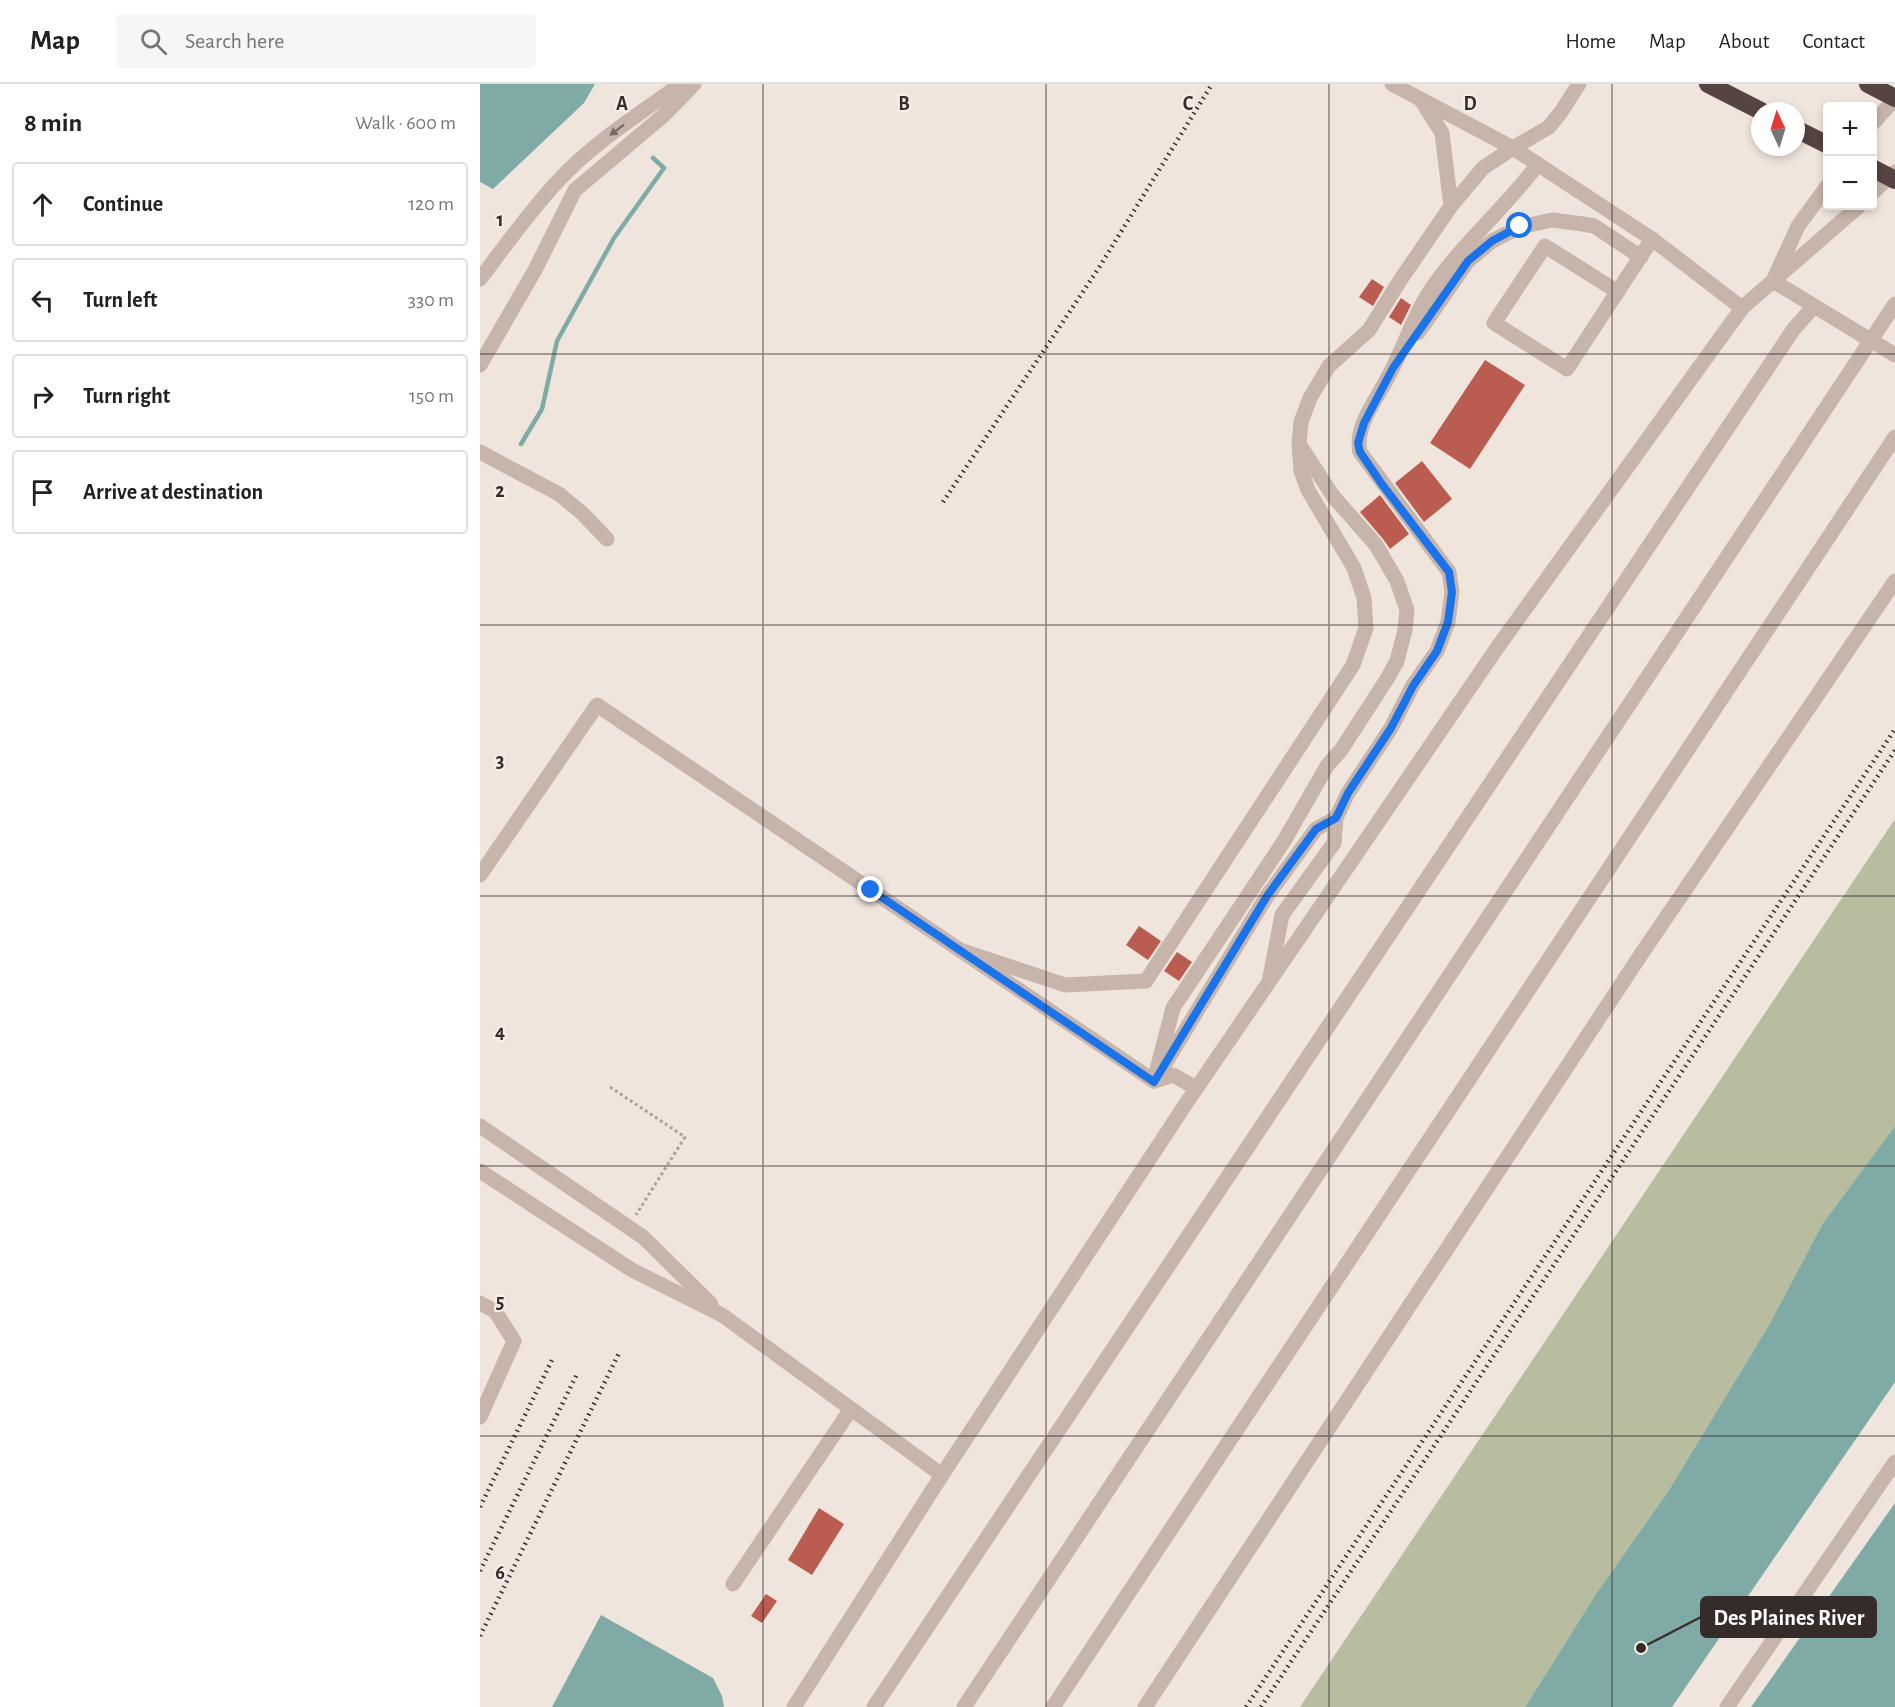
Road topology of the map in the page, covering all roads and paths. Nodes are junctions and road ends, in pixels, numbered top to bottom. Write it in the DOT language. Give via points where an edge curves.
graph roads {
  1 [pos="681,84"];
  2 [pos="694,84"];
  3 [pos="1392,84"];
  4 [pos="1579,84"];
  5 [pos="1708,84"];
  6 [pos="1868,84"];
  7 [pos="1895,99"];
  8 [pos="1421,100"];
  9 [pos="1751,106"];
  10 [pos="1877,119"];
  11 [pos="1805,134"];
  12 [pos="1823,143"];
  13 [pos="1513,148"];
  14 [pos="1538,164"];
  15 [pos="1877,171"];
  16 [pos="1895,172"];
  17 [pos="1895,180"];
  18 [pos="1877,188"];
  19 [pos="1823,191"];
  20 [pos="1451,206"];
  21 [pos="1854,210"];
  22 [pos="1652,240"];
  23 [pos="1641,257"];
  24 [pos="480,279"];
  25 [pos="1773,281"];
  26 [pos="1617,292"];
  27 [pos="1895,304"];
  28 [pos="1814,306"];
  29 [pos="1742,308"];
  30 [pos="1870,340"];
  31 [pos="1895,355"];
  32 [pos="480,365"];
  33 [pos="1393,368"];
  34 [pos="1895,437"];
  35 [pos="1299,444"];
  36 [pos="480,452"];
  37 [pos="607,538"];
  38 [pos="1895,581"];
  39 [pos="1336,818"];
  40 [pos="480,875"];
  41 [pos="960,950"];
  42 [pos="1268,983"];
  43 [pos="1154,1082"];
  44 [pos="609,1086"];
  45 [pos="1197,1088"];
  46 [pos="480,1126"];
  47 [pos="480,1171"];
  48 [pos="633,1230"];
  49 [pos="480,1303"];
  50 [pos="722,1315"];
  51 [pos="851,1409"];
  52 [pos="480,1417"];
  53 [pos="1895,1462"];
  54 [pos="942,1475"];
  55 [pos="733,1584"];
  56 [pos="794,1707"];
  57 [pos="874,1707"];
  58 [pos="964,1707"];
  59 [pos="1053,1707"];
  60 [pos="1145,1707"];
  61 [pos="1727,1707"];
  1 -- 24 [label="street, one-way" via="558,180"];
  2 -- 32 [label="street" via="664,115 575,190 535,270"];
  3 -- 8 [label="street"];
  4 -- 13 [label="street" via="1549,127"];
  5 -- 9 [label="highway"];
  6 -- 7 [label="highway"];
  7 -- 10 [label="street"];
  8 -- 13 [label="street"];
  8 -- 20 [label="street" via="1442,133"];
  11 -- 12 [label="highway"];
  13 -- 14 [label="street"];
  13 -- 20 [label="street" via="1483,168"];
  14 -- 22 [label="street"];
  14 -- 33 [label="street" via="1516,193 1465,245 1428,295"];
  15 -- 17 [label="highway, bridge"];
  16 -- 18 [label="street"];
  19 -- 25 [label="street" via="1798,226"];
  20 -- 35 [label="street" via="1369,330 1329,366 1310,398 1301,422"];
  21 -- 25 [label="street"];
  22 -- 23 [label="street"];
  22 -- 29 [label="street"];
  23 -- 26 [label="street"];
  23 -- 33 [label="street" via="1594,226 1552,220 1520,226 1492,241 1468,261"];
  25 -- 28 [label="street"];
  25 -- 29 [label="street"];
  26 -- 26 [label="street" via="1567,369 1494,323 1545,246"];
  27 -- 30 [label="street"];
  28 -- 30 [label="street"];
  28 -- 57 [label="street" via="1793,330"];
  29 -- 42 [label="street" via="1497,648"];
  30 -- 31 [label="street"];
  30 -- 58 [label="street"];
  33 -- 39 [label="street" via="1364,423 1358,443 1360,452 1449,572 1452,592 1448,622 1437,651"];
  34 -- 59 [label="street"];
  35 -- 41 [label="street" via="1301,471 1308,490 1354,568 1364,598 1366,628 1353,665 1146,981 1065,985"];
  35 -- 43 [label="street" via="1333,496 1376,545 1397,580 1407,610 1398,661 1173,1008"];
  36 -- 37 [label="street" via="559,494"];
  38 -- 60 [label="street" via="1640,956"];
  39 -- 42 [label="street" via="1334,843 1282,915"];
  39 -- 43 [label="street" via="1316,829 1267,896"];
  40 -- 41 [label="street" via="597,705"];
  41 -- 43 [label="street"];
  42 -- 45 [label="street"];
  43 -- 45 [label="street" via="1173,1075"];
  44 -- 48 [label="path" via="685,1137 636,1211"];
  45 -- 54 [label="street"];
  46 -- 48 [label="street"];
  47 -- 50 [label="street" via="632,1270"];
  48 -- 50 [label="street"];
  49 -- 52 [label="street" via="495,1311 514,1341"];
  50 -- 51 [label="street"];
  51 -- 54 [label="street"];
  51 -- 55 [label="street"];
  53 -- 61 [label="street"];
  54 -- 56 [label="street"];
}
